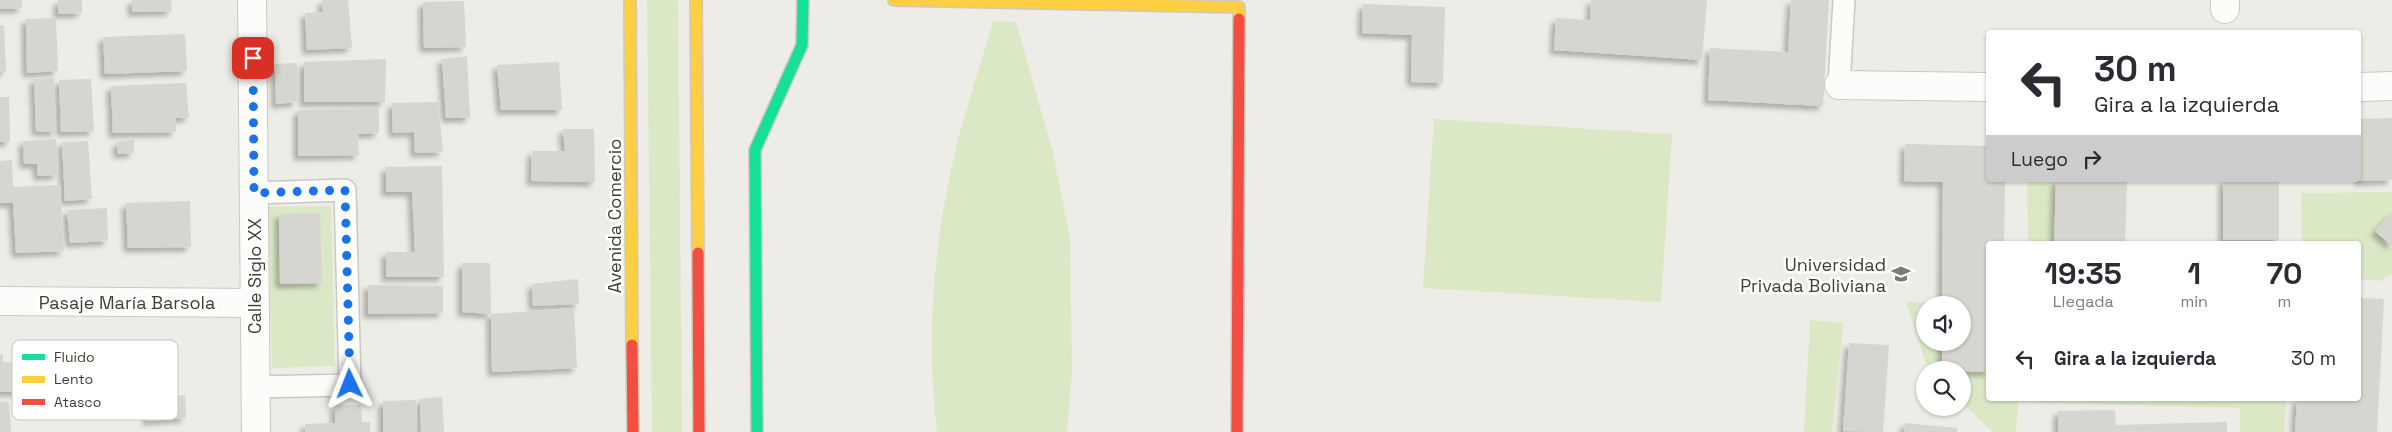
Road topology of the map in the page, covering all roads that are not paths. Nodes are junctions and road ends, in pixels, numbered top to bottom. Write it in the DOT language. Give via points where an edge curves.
graph roads {
  1 [pos="252,0"];
  2 [pos="630,0"];
  3 [pos="696,0"];
  4 [pos="802,0"];
  5 [pos="894,0"];
  6 [pos="1844,0"];
  7 [pos="1839,85"];
  8 [pos="2392,86"];
  9 [pos="1986,87"];
  10 [pos="2361,88"];
  11 [pos="254,193"];
  12 [pos="0,301"];
  13 [pos="254,303"];
  14 [pos="255,387"];
  15 [pos="256,432"];
  16 [pos="633,432"];
  17 [pos="699,432"];
  18 [pos="757,432"];
  19 [pos="1237,432"];
  1 -- 11 [label="street, Calle Siglo XX"];
  2 -- 16 [label="street, Avenida Comercio"];
  3 -- 17 [label="street"];
  4 -- 18 [label="street" via="802,45 755,150"];
  5 -- 19 [label="street" via="1239,7"];
  6 -- 7 [label="lane"];
  7 -- 9 [label="street"];
  8 -- 10 [label="street"];
  11 -- 13 [label="street, Calle Siglo XX"];
  11 -- 14 [label="lane" via="345,190 350,384"];
  12 -- 13 [label="street, Pasaje María Barsola"];
  13 -- 14 [label="street, Calle Siglo XX"];
  14 -- 15 [label="street, Calle Siglo XX"];
}
